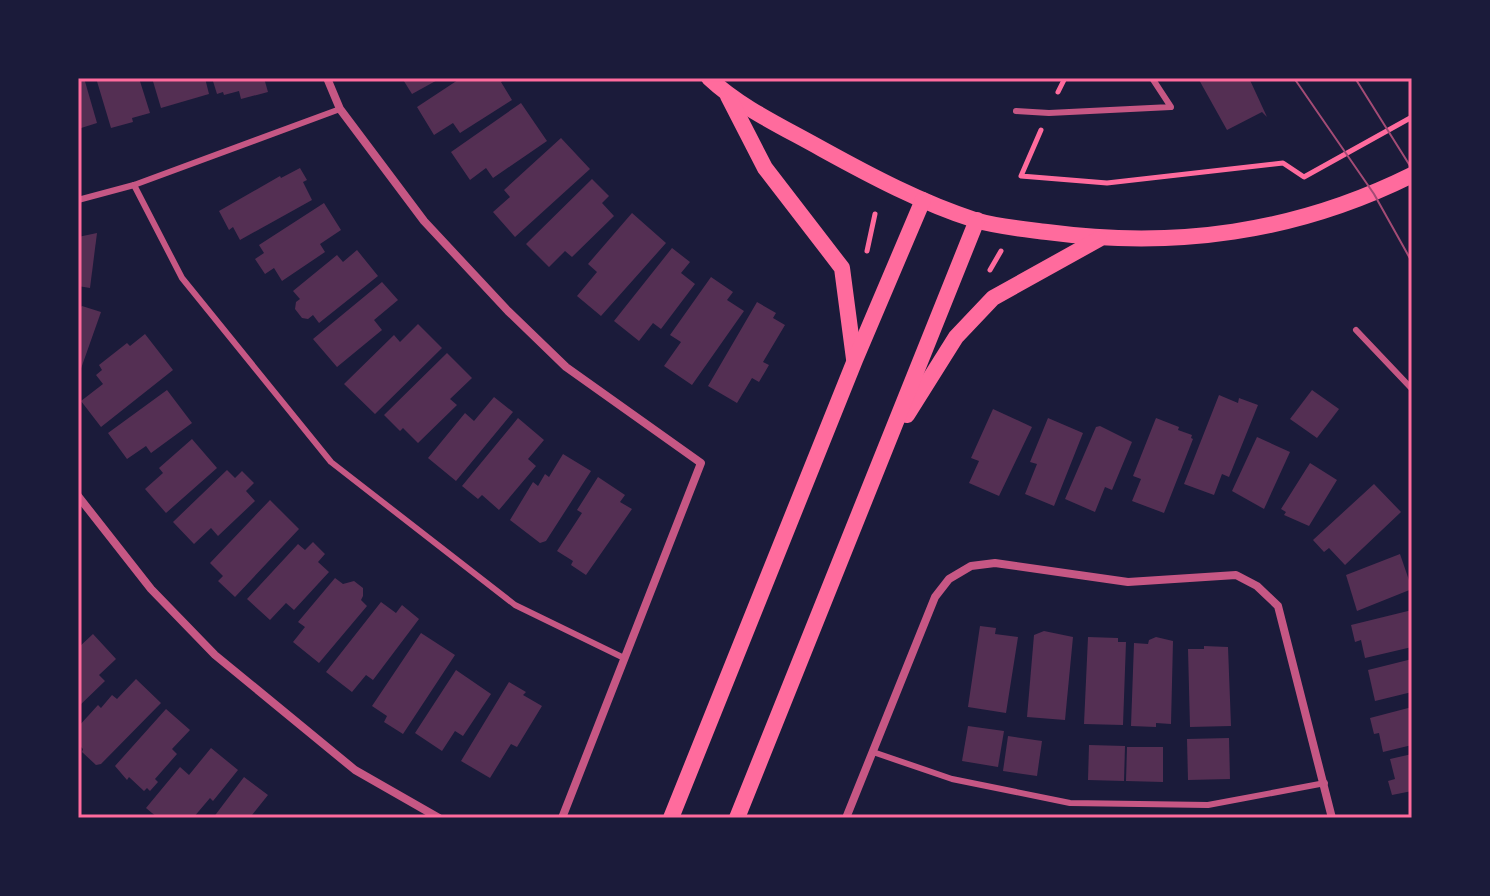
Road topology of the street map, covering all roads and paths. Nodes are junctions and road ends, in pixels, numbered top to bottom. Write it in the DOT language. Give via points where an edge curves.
graph roads {
  1 [pos="327,78"];
  2 [pos="709,78"];
  3 [pos="1152,78"];
  4 [pos="728,96"];
  5 [pos="340,109"];
  6 [pos="1016,111"];
  7 [pos="1412,117"];
  8 [pos="1412,175"];
  9 [pos="1021,176"];
  10 [pos="134,185"];
  11 [pos="78,200"];
  12 [pos="923,200"];
  13 [pos="875,214"];
  14 [pos="977,220"];
  15 [pos="1099,239"];
  16 [pos="867,251"];
  17 [pos="882,251"];
  18 [pos="1001,251"];
  19 [pos="856,260"];
  20 [pos="986,278"];
  21 [pos="1356,330"];
  22 [pos="855,360"];
  23 [pos="1412,389"];
  24 [pos="885,450"];
  25 [pos="78,496"];
  26 [pos="624,658"];
  27 [pos="873,752"];
  28 [pos="1325,783"];
  29 [pos="439,818"];
  30 [pos="562,818"];
  31 [pos="671,818"];
  32 [pos="737,818"];
  33 [pos="846,818"];
  34 [pos="1332,818"];
  1 -- 5 [label="street"];
  2 -- 4 [label="main road"];
  3 -- 6 [label="lane" via="1171,107"];
  4 -- 12 [label="main road"];
  4 -- 22 [label="main road" via="765,168 842,268"];
  5 -- 10 [label="lane"];
  5 -- 26 [label="street" via="424,221 508,311 566,367 701,463"];
  7 -- 9 [label="path" via="1304,177 1283,163 1107,183"];
  8 -- 15 [label="main road" via="1374,194 1287,223 1189,238"];
  10 -- 11 [label="lane"];
  10 -- 26 [label="lane" via="182,278 331,462 515,605"];
  12 -- 14 [label="main road"];
  12 -- 22 [label="main road"];
  13 -- 16 [label="path"];
  14 -- 15 [label="main road"];
  14 -- 24 [label="main road"];
  15 -- 24 [label="main road" via="993,298 956,337"];
  16 -- 17 [label="path"];
  16 -- 19 [label="path"];
  18 -- 20 [label="path"];
  21 -- 23 [label="lane"];
  22 -- 31 [label="main road"];
  24 -- 32 [label="main road"];
  25 -- 29 [label="street" via="151,589 215,655 355,770"];
  26 -- 30 [label="street"];
  27 -- 28 [label="lane" via="952,779 1070,803 1208,805"];
  27 -- 28 [label="street" via="935,597 949,579 971,566 995,563 1128,582 1236,575 1278,606"];
  27 -- 33 [label="street"];
  28 -- 34 [label="street"];
}
